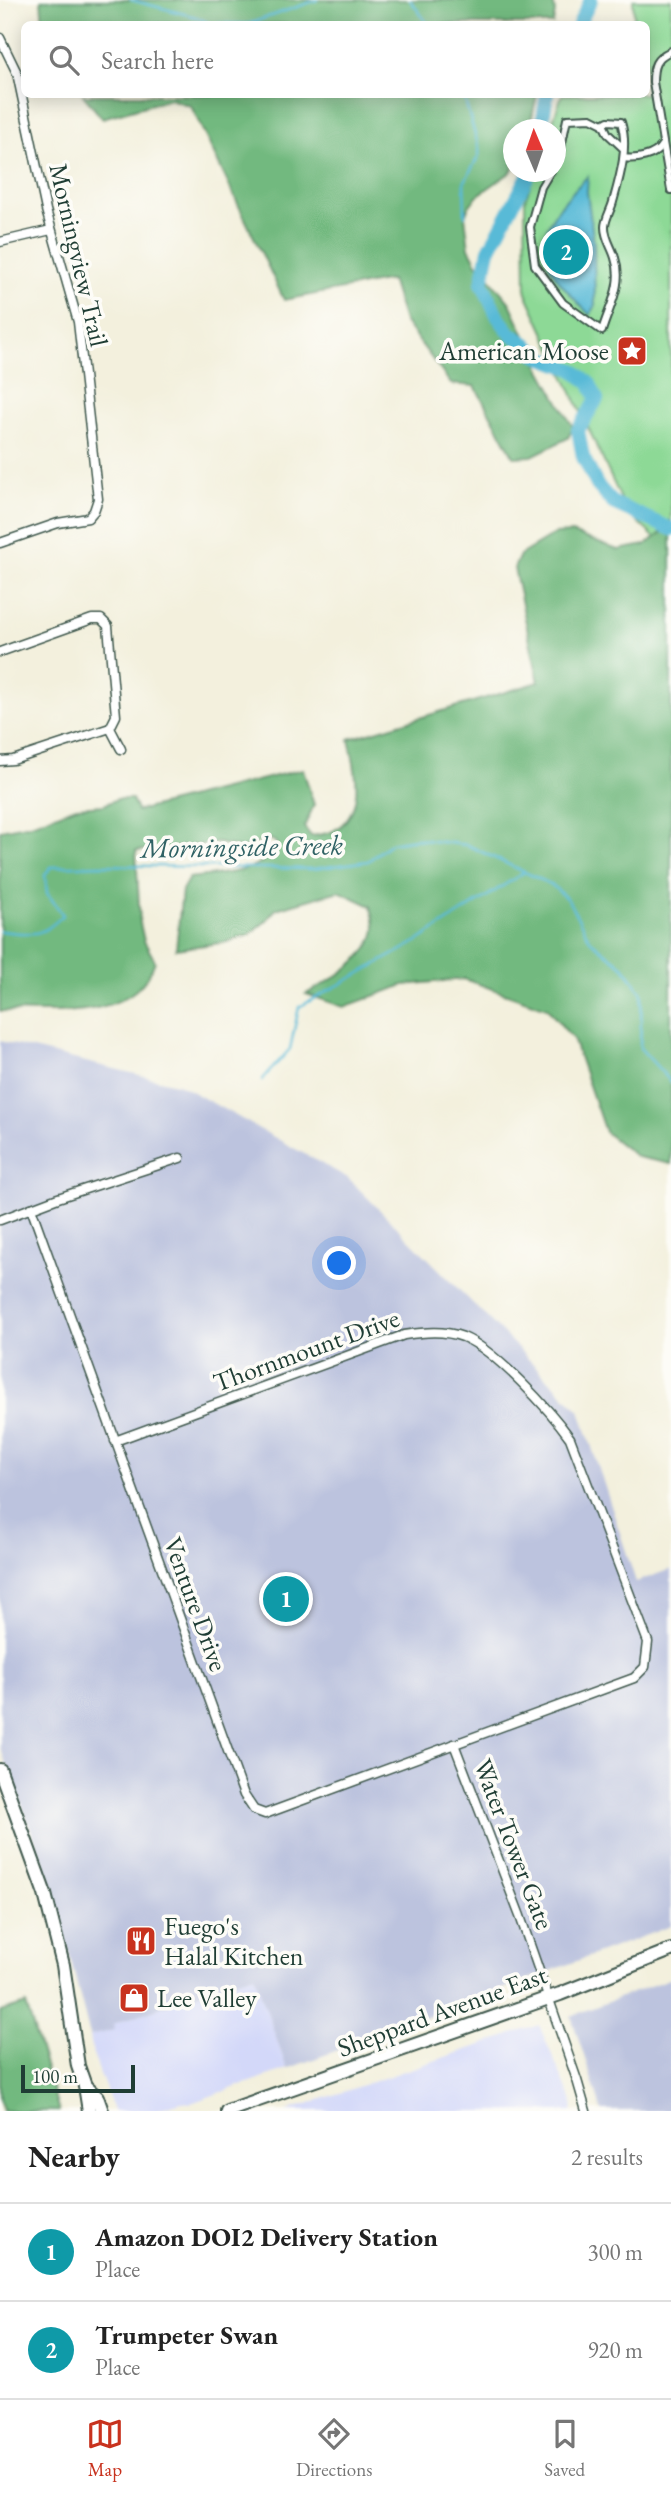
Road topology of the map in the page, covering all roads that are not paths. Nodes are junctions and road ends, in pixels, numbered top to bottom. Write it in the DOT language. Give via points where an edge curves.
graph roads {
  1 [pos="0,38"];
  2 [pos="671,51"];
  3 [pos="21,91"];
  4 [pos="22,98"];
  5 [pos="566,124"];
  6 [pos="604,124"];
  7 [pos="663,145"];
  8 [pos="623,148"];
  9 [pos="624,158"];
  10 [pos="544,182"];
  11 [pos="671,190"];
  12 [pos="51,230"];
  13 [pos="0,242"];
  14 [pos="0,543"];
  15 [pos="0,652"];
  16 [pos="110,728"];
  17 [pos="121,749"];
  18 [pos="0,761"];
  19 [pos="180,1158"];
  20 [pos="32,1208"];
  21 [pos="0,1220"];
  22 [pos="115,1441"];
  23 [pos="454,1744"];
  24 [pos="0,1770"];
  25 [pos="671,1950"];
  26 [pos="548,1998"];
  27 [pos="85,2086"];
  28 [pos="89,2111"];
  29 [pos="102,2111"];
  30 [pos="227,2111"];
  31 [pos="586,2111"];
  1 -- 3 [label="street, Morningview Trail"];
  2 -- 7 [label="street" via="653,66"];
  4 -- 12 [label="street, Morningview Trail"];
  5 -- 6 [label="street" via="567,119 591,118"];
  6 -- 8 [label="street"];
  6 -- 8 [label="street" via="621,122"];
  7 -- 9 [label="street" via="654,153"];
  7 -- 11 [label="street"];
  8 -- 9 [label="street"];
  9 -- 10 [label="street" via="605,226 618,277 602,331 563,303 535,265 530,227"];
  12 -- 13 [label="street"];
  12 -- 14 [label="street, Morningview Trail" via="78,322 97,507 88,518"];
  15 -- 16 [label="street" via="101,619 109,631 116,716"];
  16 -- 17 [label="street"];
  16 -- 18 [label="street"];
  19 -- 20 [label="street"];
  20 -- 21 [label="street"];
  20 -- 22 [label="street, Venture Drive"];
  22 -- 23 [label="street, Venture Drive" via="244,1795 254,1810 265,1814"];
  22 -- 23 [label="street, Thornmount Drive" via="404,1335 428,1331 464,1337 490,1353 570,1438 648,1642 648,1653 645,1667 634,1678"];
  23 -- 26 [label="street, Water Tower Gate"];
  24 -- 27 [label="main road" via="45,1894"];
  25 -- 26 [label="main road, Sheppard Avenue East"];
  26 -- 30 [label="main road, Sheppard Avenue East"];
  26 -- 31 [label="street, Water Tower Gate"];
  27 -- 28 [label="main road"];
  27 -- 29 [label="main road" via="97,2097"];
}
